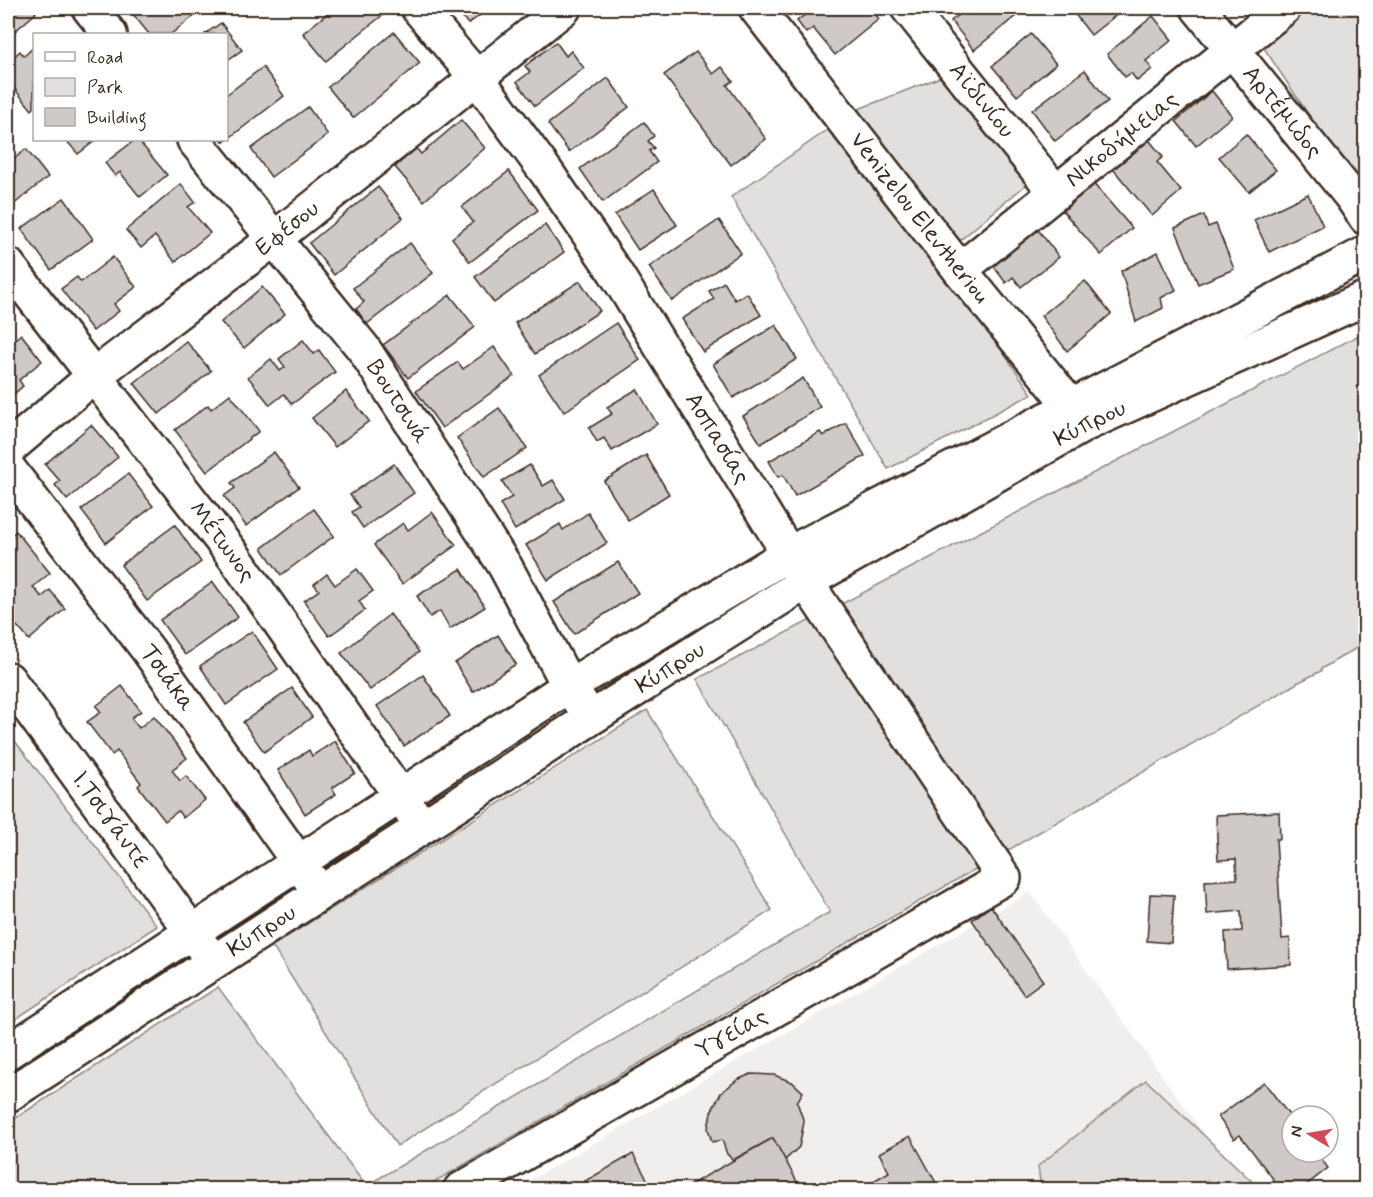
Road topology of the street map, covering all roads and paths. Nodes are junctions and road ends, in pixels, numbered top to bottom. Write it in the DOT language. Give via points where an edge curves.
graph roads {
  1 [pos="89,8"];
  2 [pos="418,8"];
  3 [pos="564,8"];
  4 [pos="756,8"];
  5 [pos="908,8"];
  6 [pos="1198,8"];
  7 [pos="1284,8"];
  8 [pos="109,33"];
  9 [pos="1231,49"];
  10 [pos="477,78"];
  11 [pos="195,141"];
  12 [pos="1056,193"];
  13 [pos="1365,218"];
  14 [pos="274,239"];
  15 [pos="1365,254"];
  16 [pos="8,266"];
  17 [pos="960,270"];
  18 [pos="1365,298"];
  19 [pos="94,376"];
  20 [pos="1078,415"];
  21 [pos="8,449"];
  22 [pos="8,468"];
  23 [pos="790,553"];
  24 [pos="806,582"];
  25 [pos="8,679"];
  26 [pos="569,686"];
  27 [pos="591,718"];
  28 [pos="401,795"];
  29 [pos="422,828"];
  30 [pos="299,862"];
  31 [pos="1004,878"];
  32 [pos="319,893"];
  33 [pos="192,931"];
  34 [pos="212,962"];
  35 [pos="8,1052"];
  36 [pos="8,1095"];
  37 [pos="459,1190"];
  1 -- 8 [label="street"];
  2 -- 10 [label="street, Ασπασίας"];
  3 -- 10 [label="street, Εφέσου"];
  4 -- 17 [label="street, Venizelou Elevtheriou"];
  5 -- 12 [label="street, Αϊδινίου"];
  6 -- 9 [label="street, Αρτέμιδος"];
  7 -- 9 [label="street, Νικοδήμειας"];
  9 -- 12 [label="street, Νικοδήμειας"];
  9 -- 13 [label="street, Αρτέμιδος"];
  10 -- 14 [label="street, Εφέσου"];
  10 -- 23 [label="street, Ασπασίας" via="615,272"];
  11 -- 14 [label="street, Βουτσινά"];
  12 -- 17 [label="street, Νικοδήμειας"];
  14 -- 19 [label="street, Εφέσου"];
  14 -- 26 [label="street, Βουτσινά" via="363,348 505,566"];
  15 -- 20 [label="street, Κύπρου"];
  16 -- 19 [label="street, Μέτωνος"];
  17 -- 20 [label="street, Venizelou Elevtheriou"];
  18 -- 20 [label="street, Κύπρου"];
  19 -- 21 [label="street, Εφέσου"];
  19 -- 28 [label="street, Μέτωνος" via="233,555"];
  20 -- 23 [label="street, Κύπρου"];
  20 -- 24 [label="street, Κύπρου"];
  22 -- 30 [label="street, Τσιάκα" via="148,650"];
  23 -- 24 [label="street, Ασπασίας"];
  23 -- 26 [label="street, Κύπρου"];
  24 -- 27 [label="street, Κύπρου"];
  24 -- 31 [label="street, Ασπασίας"];
  25 -- 33 [label="street, Ι.Τσιγάντε"];
  26 -- 27 [label="street, Βουτσινά"];
  26 -- 28 [label="street, Κύπρου"];
  27 -- 29 [label="street, Κύπρου"];
  28 -- 29 [label="street, Μέτωνος"];
  28 -- 30 [label="street, Κύπρου"];
  29 -- 32 [label="street, Κύπρου"];
  30 -- 32 [label="street, Τσιάκα"];
  30 -- 33 [label="street, Κύπρου"];
  31 -- 37 [label="street, Υγείας"];
  32 -- 34 [label="street, Κύπρου"];
  33 -- 34 [label="street, Ι.Τσιγάντε"];
  33 -- 35 [label="street, Κύπρου"];
  34 -- 36 [label="street, Κύπρου"];
}
